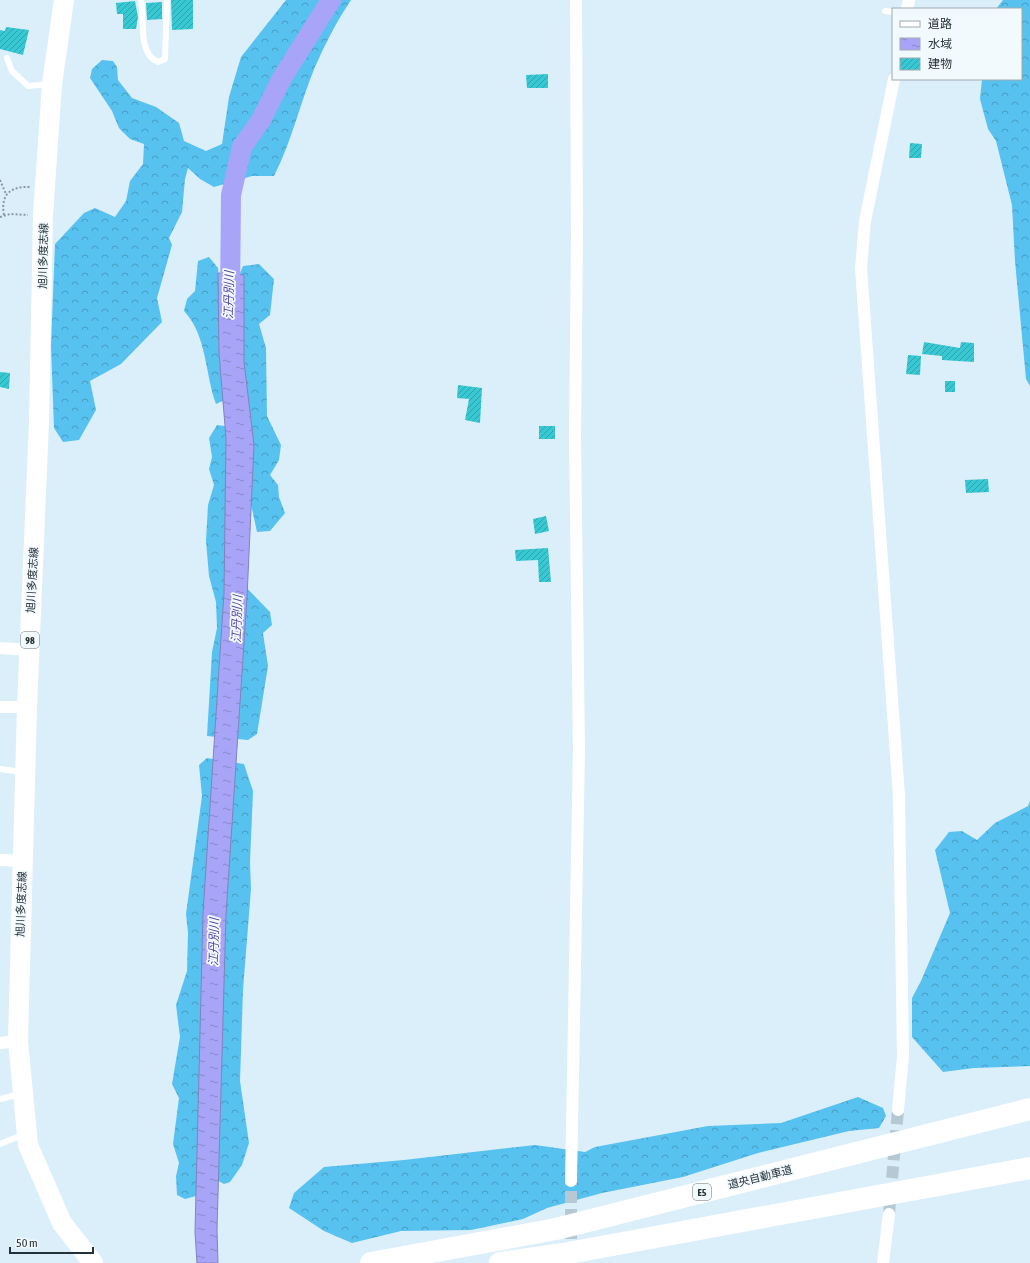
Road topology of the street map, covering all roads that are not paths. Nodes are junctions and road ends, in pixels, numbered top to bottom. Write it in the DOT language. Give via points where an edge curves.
graph roads {
  1 [pos="64,0"];
  2 [pos="141,0"];
  3 [pos="167,0"];
  4 [pos="576,0"];
  5 [pos="885,11"];
  6 [pos="892,12"];
  7 [pos="7,58"];
  8 [pos="894,80"];
  9 [pos="52,84"];
  10 [pos="0,648"];
  11 [pos="29,650"];
  12 [pos="0,707"];
  13 [pos="27,708"];
  14 [pos="0,769"];
  15 [pos="25,772"];
  16 [pos="0,860"];
  17 [pos="23,861"];
  18 [pos="9,1042"];
  19 [pos="21,1094"];
  20 [pos="0,1099"];
  21 [pos="1030,1109"];
  22 [pos="898,1110"];
  23 [pos="26,1134"];
  24 [pos="0,1144"];
  25 [pos="1030,1168"];
  26 [pos="571,1180"];
  27 [pos="889,1214"];
  28 [pos="93,1263"];
  29 [pos="372,1263"];
  30 [pos="500,1263"];
  31 [pos="883,1263"];
  1 -- 9 [label="main road, 旭川多度志線 / 98"];
  2 -- 3 [label="lane" via="146,51 151,59 158,62 165,59"];
  4 -- 26 [label="street" via="575,438 579,750"];
  5 -- 6 [label="lane"];
  7 -- 9 [label="lane" via="12,71 28,86"];
  8 -- 22 [label="street" via="865,221 861,268 899,796 903,1056"];
  9 -- 11 [label="main road, 旭川多度志線 / 98" via="43,215 39,422"];
  10 -- 11 [label="street"];
  11 -- 13 [label="main road, 旭川多度志線 / 98"];
  12 -- 13 [label="street"];
  13 -- 15 [label="main road, 旭川多度志線 / 98"];
  14 -- 15 [label="lane"];
  15 -- 17 [label="main road, 旭川多度志線 / 98"];
  16 -- 17 [label="street"];
  17 -- 18 [label="main road, 旭川多度志線 / 98"];
  18 -- 19 [label="main road, 旭川多度志線 / 98"];
  19 -- 20 [label="lane"];
  19 -- 23 [label="main road, 旭川多度志線 / 98"];
  21 -- 29 [label="highway, 道央自動車道 / E5" via="556,1229"];
  23 -- 24 [label="lane"];
  23 -- 28 [label="main road, 旭川多度志線 / 98" via="28,1146 62,1223"];
  25 -- 30 [label="highway" via="563,1254"];
  27 -- 31 [label="street"];
}
